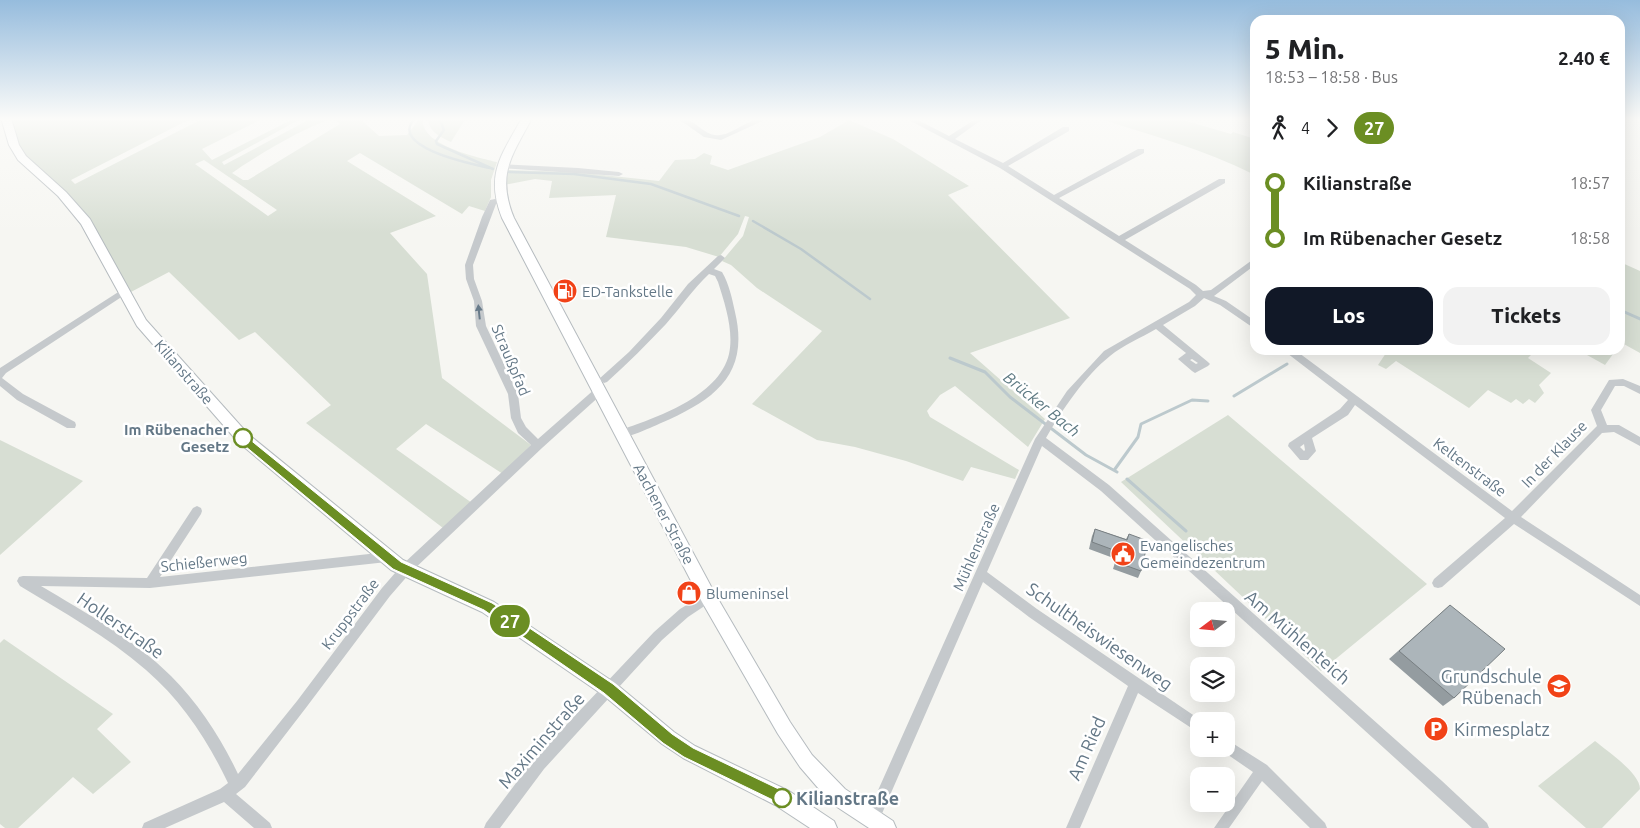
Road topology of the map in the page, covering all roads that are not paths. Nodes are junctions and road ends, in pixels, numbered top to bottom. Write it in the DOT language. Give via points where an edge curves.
graph roads {
  1 [pos="21,157"];
  2 [pos="507,157"];
  3 [pos="986,157"];
  4 [pos="1019,157"];
  5 [pos="1131,157"];
  6 [pos="502,166"];
  7 [pos="1003,166"];
  8 [pos="619,174"];
  9 [pos="1222,181"];
  10 [pos="1054,198"];
  11 [pos="500,200"];
  12 [pos="1119,240"];
  13 [pos="721,258"];
  14 [pos="1250,265"];
  15 [pos="708,270"];
  16 [pos="123,292"];
  17 [pos="1201,294"];
  18 [pos="1250,322"];
  19 [pos="1156,324"];
  20 [pos="1193,354"];
  21 [pos="1295,355"];
  22 [pos="0,375"];
  23 [pos="0,382"];
  24 [pos="602,385"];
  25 [pos="1640,390"];
  26 [pos="1354,400"];
  27 [pos="71,425"];
  28 [pos="1603,427"];
  29 [pos="622,434"];
  30 [pos="1042,436"];
  31 [pos="1307,437"];
  32 [pos="1640,442"];
  33 [pos="538,445"];
  34 [pos="197,510"];
  35 [pos="1513,518"];
  36 [pos="387,557"];
  37 [pos="406,569"];
  38 [pos="982,575"];
  39 [pos="23,581"];
  40 [pos="150,583"];
  41 [pos="1438,583"];
  42 [pos="708,597"];
  43 [pos="1640,601"];
  44 [pos="1136,683"];
  45 [pos="609,688"];
  46 [pos="1190,721"];
  47 [pos="1235,751"];
  48 [pos="1262,770"];
  49 [pos="236,785"];
  50 [pos="224,794"];
  51 [pos="876,825"];
  52 [pos="149,828"];
  53 [pos="265,828"];
  54 [pos="491,828"];
  55 [pos="827,828"];
  56 [pos="1073,828"];
  57 [pos="1221,828"];
  58 [pos="1320,828"];
  59 [pos="1482,828"];
  1 -- 16 [label="street, Kilianstraße" via="75,208 96,237"];
  2 -- 6 [label="street, Aachener Straße"];
  3 -- 7 [label="street"];
  4 -- 7 [label="street"];
  5 -- 10 [label="street"];
  6 -- 8 [label="street"];
  6 -- 11 [label="street, Aachener Straße" via="498,182"];
  7 -- 10 [label="street"];
  9 -- 12 [label="street"];
  10 -- 12 [label="street"];
  11 -- 24 [label="street, Aachener Straße" via="518,240"];
  33 -- 11 [label="street, Straußpfad, one-way" via="516,418 512,394 480,326 478,301 469,272 490,206"];
  12 -- 17 [label="street"];
  13 -- 15 [label="street, Kruppstraße"];
  14 -- 17 [label="street, Mühlenstraße" via="1213,293"];
  15 -- 24 [label="street, Kruppstraße"];
  15 -- 29 [label="street" via="719,274 732,316 734,355 710,391"];
  16 -- 22 [label="street"];
  16 -- 36 [label="street, Kilianstraße" via="141,322 243,438"];
  17 -- 18 [label="street" via="1223,303"];
  17 -- 19 [label="street, Mühlenstraße" via="1192,304"];
  19 -- 20 [label="street"];
  19 -- 30 [label="street, Mühlenstraße" via="1096,362"];
  21 -- 26 [label="street, Keltenstraße"];
  23 -- 27 [label="street"];
  24 -- 29 [label="street, Aachener Straße"];
  24 -- 33 [label="street, Kruppstraße"];
  25 -- 28 [label="street, In der Klause" via="1626,382 1612,383 1596,410"];
  26 -- 31 [label="street" via="1344,412"];
  26 -- 35 [label="street, Keltenstraße"];
  28 -- 32 [label="street, In der Klause" via="1615,428"];
  28 -- 35 [label="street, In der Klause"];
  29 -- 42 [label="street, Aachener Straße"];
  30 -- 38 [label="street, Mühlenstraße"];
  30 -- 59 [label="street, Am Mühlenteich" via="1105,488"];
  33 -- 37 [label="street, Kruppstraße"];
  34 -- 40 [label="street"];
  35 -- 41 [label="street, In der Klause"];
  35 -- 43 [label="street, Keltenstraße"];
  36 -- 37 [label="street, Kilianstraße"];
  36 -- 40 [label="street, Schießerweg"];
  37 -- 45 [label="street, Kilianstraße" via="488,607"];
  37 -- 49 [label="street, Kruppstraße"];
  38 -- 44 [label="street, Schultheiswiesenweg"];
  38 -- 51 [label="street, Mühlenstraße"];
  39 -- 40 [label="street, Schießerweg"];
  39 -- 49 [label="street, Hollerstraße" via="135,653 161,677 191,709 216,746"];
  42 -- 45 [label="street, Maximinstraße" via="671,623"];
  42 -- 51 [label="street, Aachener Straße" via="802,755 838,796"];
  44 -- 46 [label="street, Schultheiswiesenweg"];
  44 -- 56 [label="street, Am Ried"];
  45 -- 54 [label="street, Maximinstraße" via="539,764"];
  45 -- 55 [label="street, Kilianstraße" via="689,752 782,798"];
  47 -- 48 [label="street"];
  48 -- 57 [label="street"];
  48 -- 58 [label="street"];
  49 -- 50 [label="street, Kruppstraße"];
  50 -- 52 [label="street, Kruppstraße"];
  50 -- 53 [label="street"];
}
